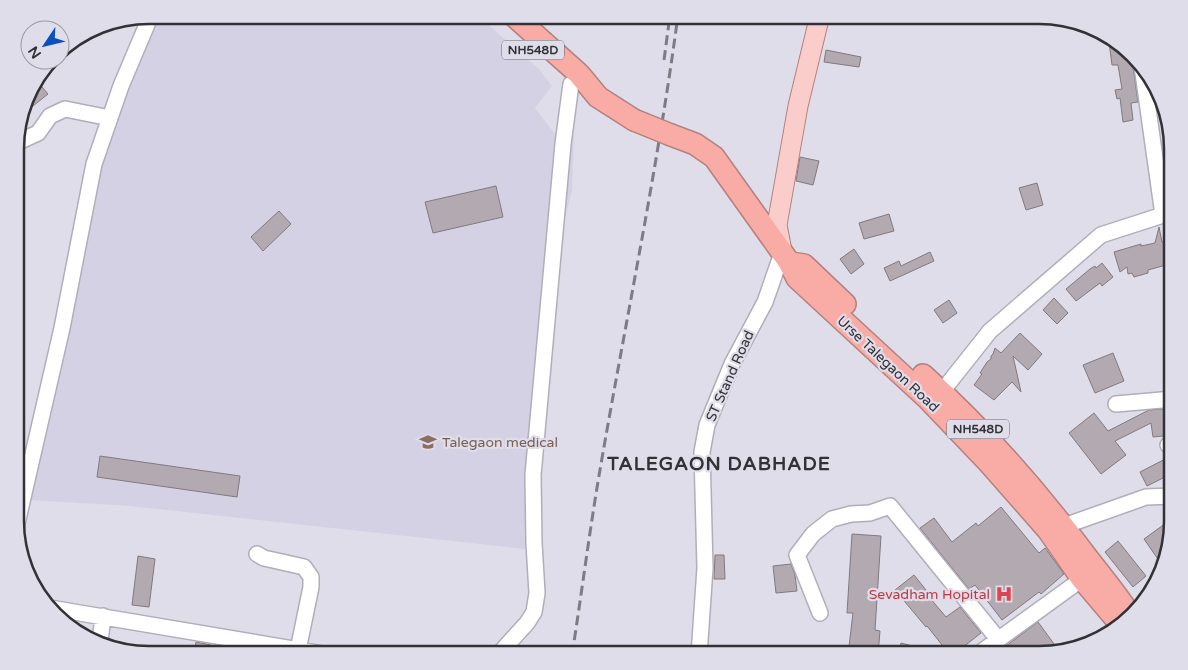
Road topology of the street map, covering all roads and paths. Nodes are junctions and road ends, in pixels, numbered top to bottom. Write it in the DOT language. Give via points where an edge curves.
graph roads {
  1 [pos="147,24"];
  2 [pos="506,24"];
  3 [pos="523,24"];
  4 [pos="818,24"];
  5 [pos="571,84"];
  6 [pos="1152,95"];
  7 [pos="598,97"];
  8 [pos="110,118"];
  9 [pos="25,139"];
  10 [pos="1164,184"];
  11 [pos="1164,215"];
  12 [pos="792,260"];
  13 [pos="937,398"];
  14 [pos="1164,400"];
  15 [pos="1116,404"];
  16 [pos="24,476"];
  17 [pos="1164,496"];
  18 [pos="1064,526"];
  19 [pos="257,554"];
  20 [pos="1082,579"];
  21 [pos="59,609"];
  22 [pos="1127,611"];
  23 [pos="820,613"];
  24 [pos="103,616"];
  25 [pos="1116,619"];
  26 [pos="101,637"];
  27 [pos="998,639"];
  28 [pos="266,646"];
  29 [pos="299,646"];
  30 [pos="506,646"];
  31 [pos="700,646"];
  32 [pos="989,646"];
  1 -- 8 [label="street"];
  2 -- 5 [label="highway, NH548D"];
  3 -- 7 [label="highway, NH548D" via="579,74"];
  4 -- 12 [label="main road" via="798,106 777,225"];
  5 -- 7 [label="highway, NH548D"];
  5 -- 30 [label="street" via="533,475 537,593 534,612 528,623"];
  6 -- 10 [label="street"];
  7 -- 12 [label="highway, Urse Talegaon Road / NH548D, bridge" via="634,120 695,144 714,157"];
  8 -- 9 [label="street" via="65,109 50,116 38,133"];
  8 -- 16 [label="street" via="94,164 62,328"];
  11 -- 13 [label="street" via="1101,234 990,331"];
  12 -- 13 [label="highway, Urse Talegaon Road / NH548D" via="797,278"];
  12 -- 31 [label="street, ST Stand Road" via="732,364 708,424 702,452 705,568"];
  13 -- 18 [label="highway, NH548D" via="1004,456"];
  13 -- 20 [label="highway, Urse Talegaon Road / NH548D" via="1048,530"];
  14 -- 15 [label="street"];
  17 -- 18 [label="street" via="1146,497"];
  18 -- 22 [label="highway, NH548D"];
  19 -- 29 [label="street" via="264,558 305,560 311,587"];
  20 -- 25 [label="highway, Urse Talegaon Road / NH548D"];
  20 -- 27 [label="street"];
  21 -- 24 [label="street"];
  23 -- 27 [label="street" via="797,555 813,534 832,519 890,506"];
  24 -- 26 [label="street"];
  24 -- 28 [label="street"];
  27 -- 32 [label="street"];
}
